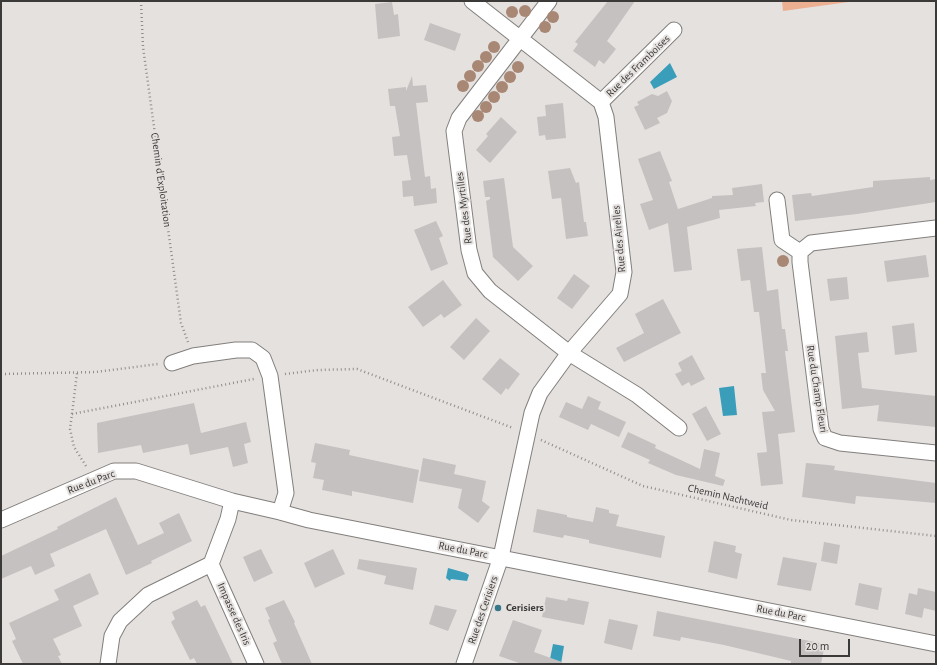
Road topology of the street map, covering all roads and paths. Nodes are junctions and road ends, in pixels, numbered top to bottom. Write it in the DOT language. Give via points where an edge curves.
graph roads {
  1 [pos="141,1"];
  2 [pos="472,1"];
  3 [pos="549,1"];
  4 [pos="674,30"];
  5 [pos="520,40"];
  6 [pos="601,102"];
  7 [pos="777,200"];
  8 [pos="936,228"];
  9 [pos="800,252"];
  10 [pos="569,353"];
  11 [pos="193,356"];
  12 [pos="172,363"];
  13 [pos="77,372"];
  14 [pos="1,374"];
  15 [pos="72,414"];
  16 [pos="679,428"];
  17 [pos="528,434"];
  18 [pos="936,453"];
  19 [pos="232,501"];
  20 [pos="280,512"];
  21 [pos="1,520"];
  22 [pos="936,536"];
  23 [pos="501,557"];
  24 [pos="211,564"];
  25 [pos="936,644"];
  26 [pos="108,664"];
  27 [pos="256,664"];
  28 [pos="464,664"];
  1 -- 11 [label="path, Chemin d'Exploitation" via="143,47 181,323"];
  2 -- 5 [label="street"];
  3 -- 5 [label="street, Rue des Myrtilles"];
  4 -- 6 [label="street, Rue des Framboises"];
  5 -- 6 [label="street"];
  5 -- 10 [label="street, Rue des Myrtilles" via="459,118 454,131 469,250 475,273 490,291"];
  6 -- 10 [label="street, Rue des Airelles" via="606,117 624,272 620,294"];
  7 -- 9 [label="street" via="782,240"];
  8 -- 9 [label="street" via="811,243"];
  9 -- 18 [label="street, Rue du Champ Fleuri" via="821,429 825,438 840,443"];
  10 -- 16 [label="street, Rue des Myrtilles" via="637,395"];
  10 -- 17 [label="street, Rue des Airelles" via="540,393 532,413"];
  11 -- 12 [label="street"];
  11 -- 20 [label="street" via="252,350 263,358 270,376 286,493"];
  12 -- 13 [label="path"];
  13 -- 14 [label="path"];
  13 -- 15 [label="path"];
  17 -- 22 [label="path, Chemin Nachtweid" via="643,486 791,520"];
  17 -- 23 [label="street, Rue des Airelles"];
  19 -- 20 [label="street, Rue du Parc"];
  19 -- 21 [label="street, Rue du Parc" via="136,471 114,471"];
  19 -- 24 [label="street"];
  20 -- 23 [label="street, Rue du Parc" via="309,520"];
  23 -- 25 [label="street, Rue du Parc"];
  23 -- 28 [label="street, Rue des Cerisiers"];
  24 -- 26 [label="street" via="148,595 120,621 112,636"];
  24 -- 27 [label="street, Impasse des Iris"];
}
